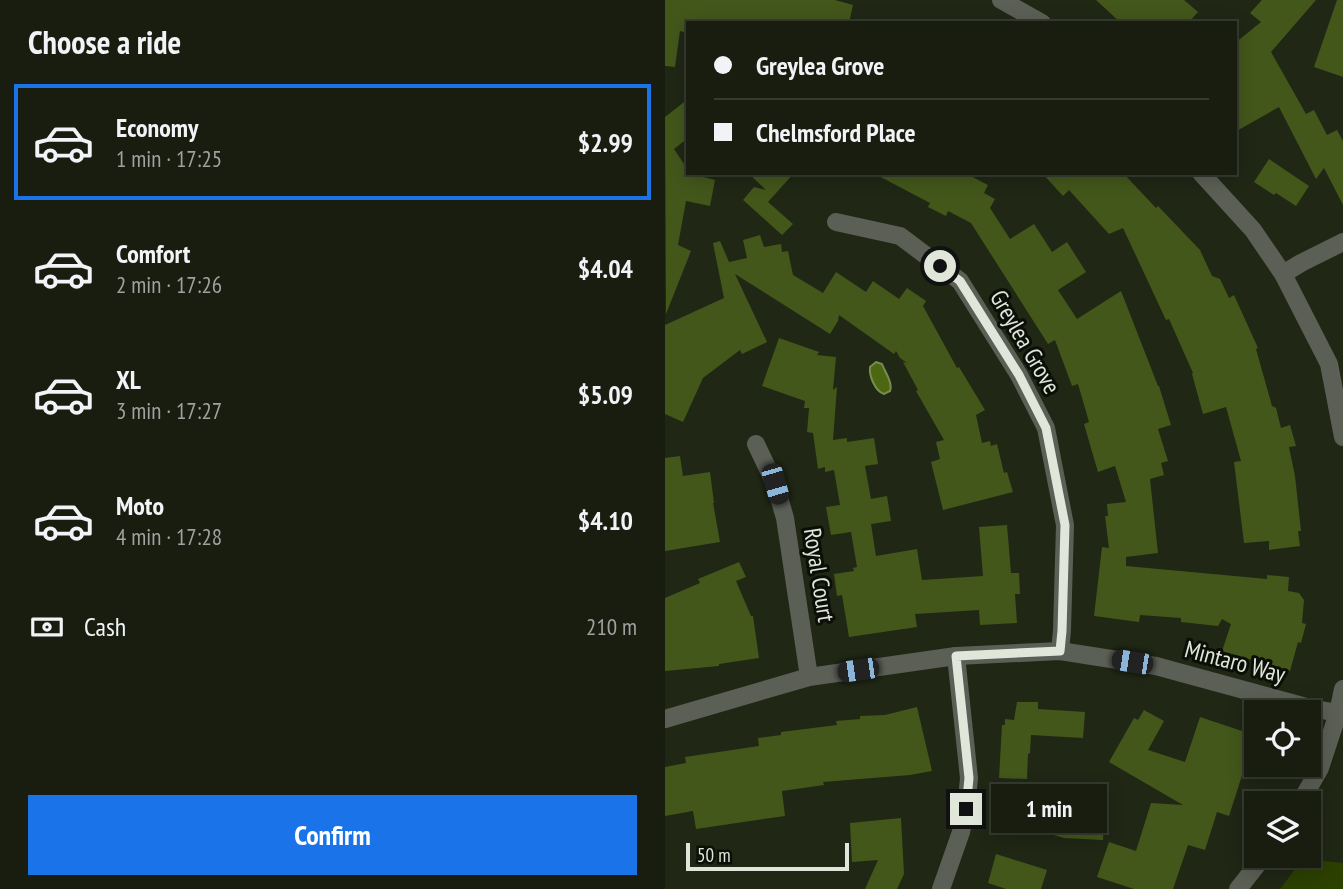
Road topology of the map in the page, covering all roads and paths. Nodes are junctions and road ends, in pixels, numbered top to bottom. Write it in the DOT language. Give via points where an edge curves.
graph roads {
  1 [pos="1001,0"];
  2 [pos="1038,21"];
  3 [pos="1203,175"];
  4 [pos="836,222"];
  5 [pos="1343,242"];
  6 [pos="1283,274"];
  7 [pos="1343,437"];
  8 [pos="756,444"];
  9 [pos="1060,651"];
  10 [pos="956,656"];
  11 [pos="809,677"];
  12 [pos="1343,689"];
  13 [pos="1338,713"];
  14 [pos="665,719"];
  15 [pos="1307,791"];
  16 [pos="1255,868"];
  17 [pos="941,889"];
  18 [pos="1238,889"];
  1 -- 2 [label="street"];
  3 -- 6 [label="street" via="1253,230"];
  4 -- 9 [label="street, Greylea Grove" via="900,236 960,281 1019,375 1046,428 1065,525"];
  5 -- 6 [label="street"];
  6 -- 7 [label="street" via="1329,364"];
  8 -- 11 [label="street, Royal Court" via="785,517"];
  9 -- 10 [label="street, Mintaro Way"];
  9 -- 13 [label="street, Mintaro Way" via="1156,666"];
  10 -- 11 [label="street, Mintaro Way"];
  10 -- 17 [label="street" via="969,778 961,832"];
  11 -- 14 [label="street, Mintaro Way"];
  12 -- 13 [label="street"];
  13 -- 15 [label="street" via="1320,768"];
  16 -- 18 [label="street"];
}
